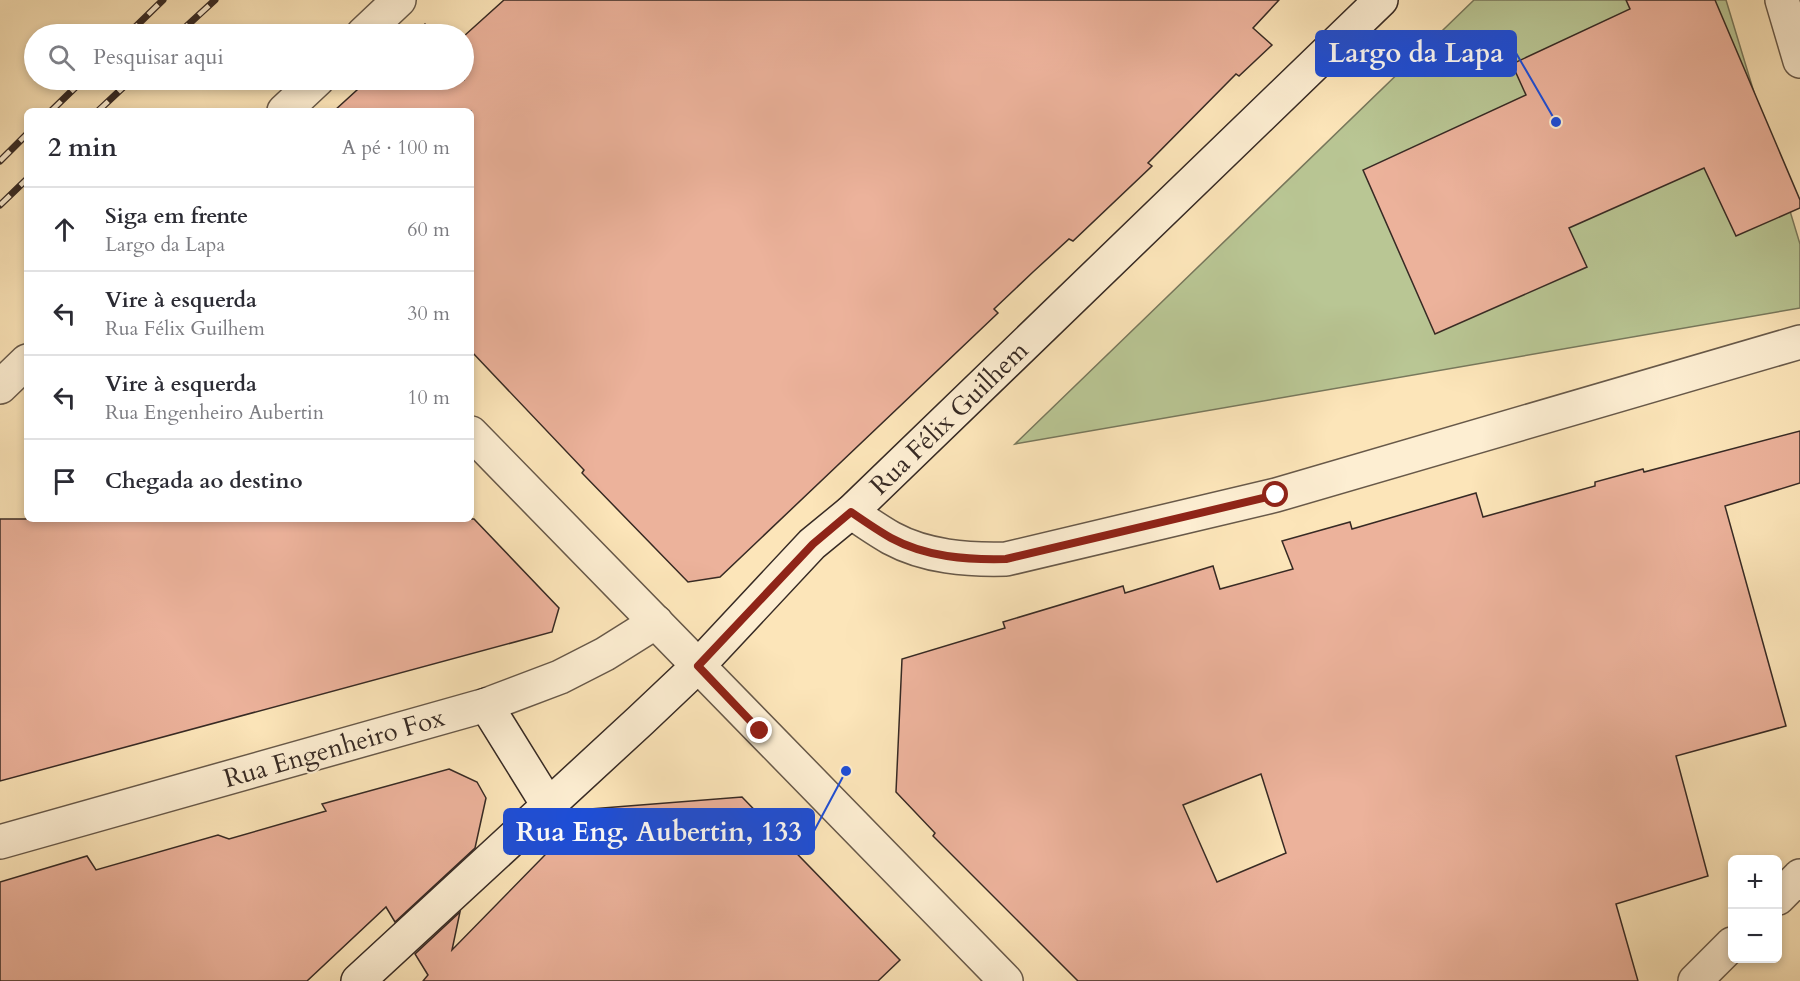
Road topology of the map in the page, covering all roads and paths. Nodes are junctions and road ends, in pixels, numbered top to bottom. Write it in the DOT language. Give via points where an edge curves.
graph roads {
  1 [pos="399,0"];
  2 [pos="1381,0"];
  3 [pos="1782,0"];
  4 [pos="374,24"];
  5 [pos="1800,61"];
  6 [pos="306,90"];
  7 [pos="287,108"];
  8 [pos="1800,342"];
  9 [pos="24,364"];
  10 [pos="0,387"];
  11 [pos="474,436"];
  12 [pos="851,512"];
  13 [pos="656,622"];
  14 [pos="698,666"];
  15 [pos="486,705"];
  16 [pos="549,805"];
  17 [pos="0,842"];
  18 [pos="1800,876"];
  19 [pos="1782,894"];
  20 [pos="1728,948"];
  21 [pos="358,981"];
  22 [pos="1006,981"];
  23 [pos="1695,981"];
  1 -- 4 [label="street"];
  2 -- 12 [label="street, Rua Félix Guilhem"];
  3 -- 5 [label="street"];
  6 -- 7 [label="street"];
  8 -- 12 [label="street" via="1276,495 1006,559 937,555 892,539"];
  9 -- 10 [label="street"];
  11 -- 13 [label="street"];
  12 -- 14 [label="street, Rua Félix Guilhem" via="813,544"];
  13 -- 14 [label="street"];
  13 -- 15 [label="street, Rua Engenheiro Fox" via="560,677"];
  14 -- 16 [label="street, Rua Félix Guilhem"];
  14 -- 22 [label="street"];
  15 -- 16 [label="street"];
  15 -- 17 [label="street, Rua Engenheiro Fox"];
  16 -- 21 [label="street, Rua Félix Guilhem"];
  18 -- 19 [label="street"];
  20 -- 23 [label="street"];
}
